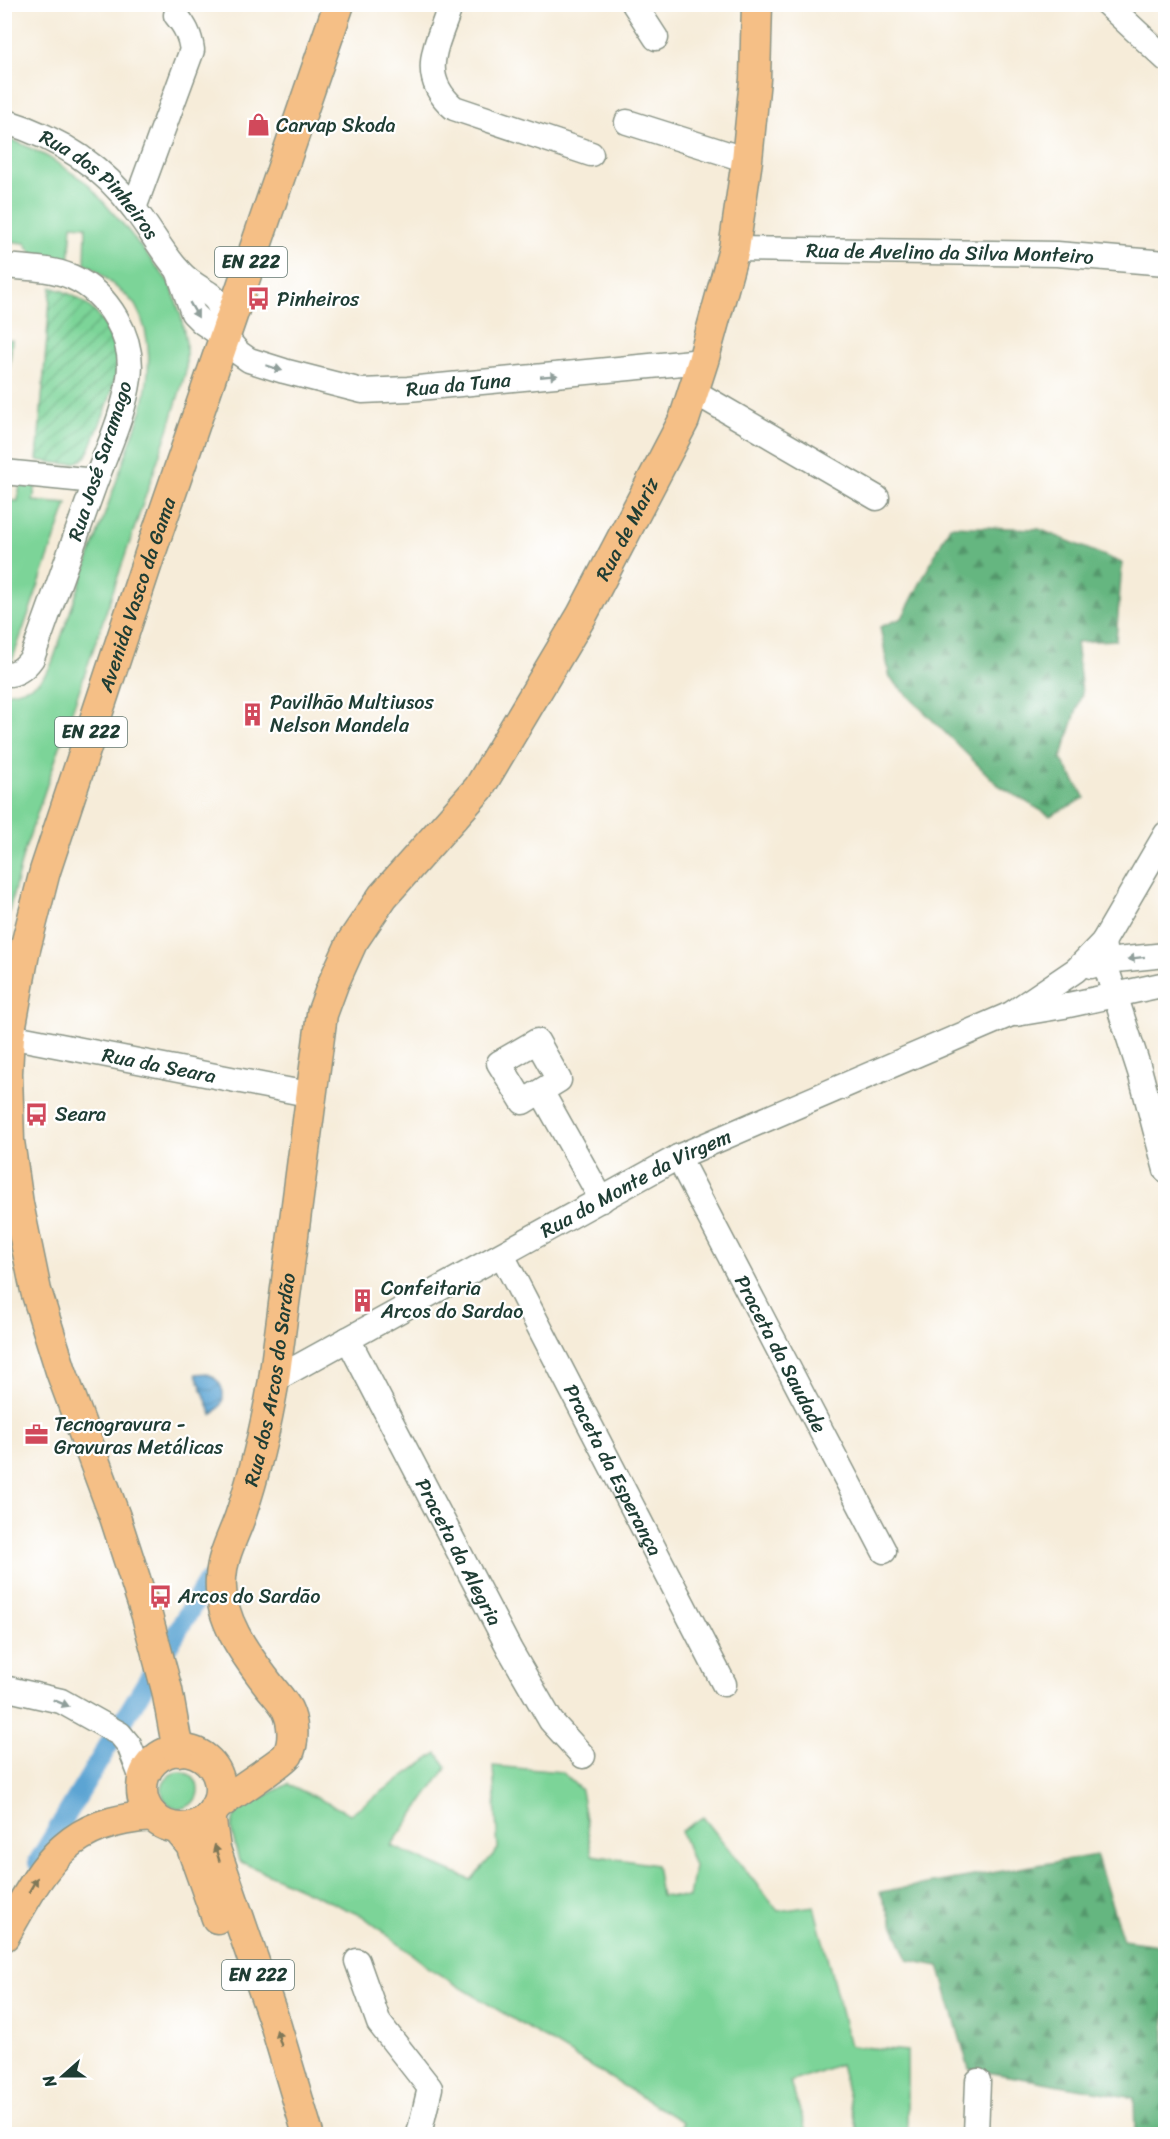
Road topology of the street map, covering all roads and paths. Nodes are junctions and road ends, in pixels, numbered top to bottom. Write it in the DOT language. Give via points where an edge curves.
graph roads {
  1 [pos="339,4"];
  2 [pos="451,4"];
  3 [pos="634,4"];
  4 [pos="757,4"];
  5 [pos="1107,4"];
  6 [pos="176,15"];
  7 [pos="656,39"];
  8 [pos="1166,59"];
  9 [pos="4,121"];
  10 [pos="627,122"];
  11 [pos="591,154"];
  12 [pos="747,160"];
  13 [pos="134,208"];
  14 [pos="734,249"];
  15 [pos="1166,263"];
  16 [pos="4,266"];
  17 [pos="226,338"];
  18 [pos="703,361"];
  19 [pos="693,392"];
  20 [pos="4,472"];
  21 [pos="95,481"];
  22 [pos="877,498"];
  23 [pos="4,675"];
  24 [pos="1166,834"];
  25 [pos="1104,952"];
  26 [pos="1166,955"];
  27 [pos="333,984"];
  28 [pos="1166,984"];
  29 [pos="1115,994"];
  30 [pos="1011,1014"];
  31 [pos="7,1036"];
  32 [pos="541,1091"];
  33 [pos="313,1095"];
  34 [pos="678,1157"];
  35 [pos="1166,1170"];
  36 [pos="602,1200"];
  37 [pos="502,1255"];
  38 [pos="348,1339"];
  39 [pos="274,1380"];
  40 [pos="884,1551"];
  41 [pos="724,1684"];
  42 [pos="4,1688"];
  43 [pos="178,1751"];
  44 [pos="288,1755"];
  45 [pos="583,1756"];
  46 [pos="213,1768"];
  47 [pos="143,1781"];
  48 [pos="212,1811"];
  49 [pos="165,1822"];
  50 [pos="4,1936"];
  51 [pos="357,1961"];
  52 [pos="978,2080"];
  53 [pos="288,2134"];
  54 [pos="308,2134"];
  55 [pos="419,2134"];
  56 [pos="976,2134"];
  1 -- 17 [label="main road, Avenida Vasco da Gama / EN 222"];
  2 -- 11 [label="street" via="432,62 432,73 443,98 454,108"];
  3 -- 7 [label="street"];
  4 -- 12 [label="main road, Rua de Mariz"];
  5 -- 8 [label="street"];
  6 -- 13 [label="street" via="186,27 192,50"];
  9 -- 13 [label="street, Rua dos Pinheiros" via="39,134 84,159"];
  10 -- 12 [label="street"];
  12 -- 14 [label="main road, Rua de Mariz"];
  13 -- 17 [label="street, Rua dos Pinheiros" via="178,270 193,313"];
  14 -- 15 [label="street, Rua de Avelino da Silva Monteiro" via="1057,254"];
  14 -- 18 [label="main road, Rua de Mariz"];
  16 -- 21 [label="street, Rua José Saramago" via="72,277 103,299 118,320 130,358 129,380"];
  17 -- 18 [label="street, Rua da Tuna, one-way" via="249,360 362,391"];
  17 -- 31 [label="main road, Avenida Vasco da Gama / EN 222" via="45,871"];
  18 -- 19 [label="main road, Rua de Mariz"];
  19 -- 22 [label="street"];
  19 -- 27 [label="main road, Rua de Mariz" via="684,420 582,615 478,788 383,896 352,942"];
  20 -- 21 [label="street"];
  21 -- 23 [label="street, Rua José Saramago" via="32,658 25,668"];
  24 -- 25 [label="street"];
  26 -- 25 [label="street, one-way"];
  25 -- 29 [label="street"];
  25 -- 30 [label="street"];
  27 -- 33 [label="main road, Rua dos Arcos do Sardão" via="322,1014"];
  28 -- 29 [label="street"];
  29 -- 30 [label="street"];
  29 -- 35 [label="street"];
  30 -- 34 [label="street, Rua do Monte da Virgem"];
  31 -- 33 [label="street, Rua da Seara"];
  31 -- 43 [label="main road, Avenida Vasco da Gama / EN 222" via="9,1141 36,1291 147,1616"];
  32 -- 36 [label="street"];
  33 -- 39 [label="main road, Rua dos Arcos do Sardão"];
  34 -- 36 [label="street, Rua do Monte da Virgem"];
  34 -- 40 [label="street, Praceta da Saudade"];
  36 -- 37 [label="street, Rua do Monte da Virgem"];
  37 -- 38 [label="street, Rua do Monte da Virgem"];
  37 -- 41 [label="street, Praceta da Esperança"];
  38 -- 39 [label="street, Rua do Monte da Virgem"];
  38 -- 45 [label="street, Praceta da Alegria" via="510,1650 551,1721"];
  39 -- 44 [label="main road, Rua dos Arcos do Sardão" via="265,1431 221,1578 230,1625 247,1656 287,1709 292,1724"];
  42 -- 47 [label="street, one-way" via="61,1701 120,1734 129,1745"];
  43 -- 46 [label="main road" via="193,1753"];
  43 -- 47 [label="main road" via="155,1760"];
  44 -- 46 [label="main road" via="240,1770"];
  44 -- 48 [label="main road"];
  46 -- 48 [label="main road, EN 222" via="219,1787"];
  47 -- 49 [label="main road, EN 222" via="146,1806"];
  48 -- 49 [label="main road" via="195,1826"];
  54 -- 48 [label="main road, EN 222, one-way" via="215,1849"];
  50 -- 49 [label="main road, one-way" via="40,1874 74,1840 114,1821"];
  49 -- 53 [label="main road, EN 222" via="190,1845"];
  51 -- 55 [label="street" via="379,2023 430,2088"];
  52 -- 56 [label="street"];
}
